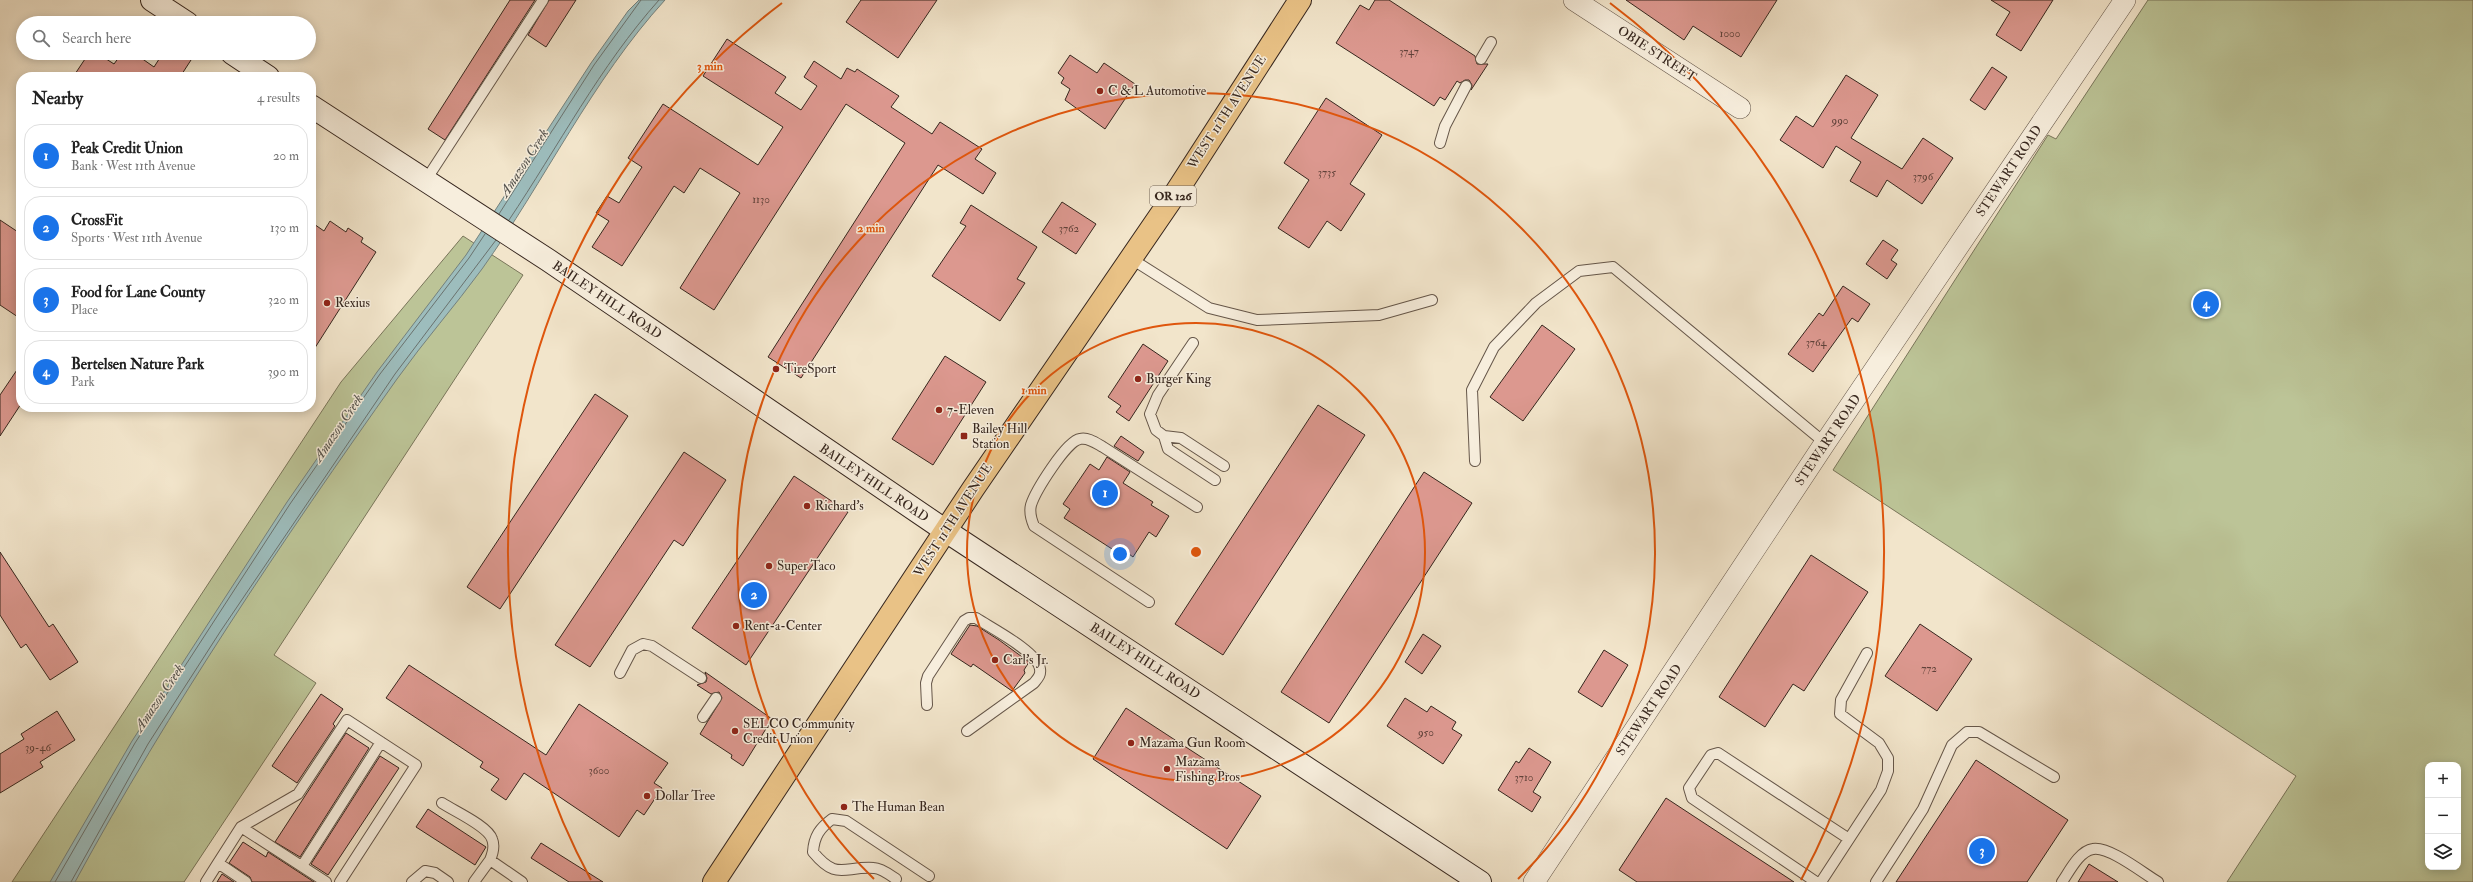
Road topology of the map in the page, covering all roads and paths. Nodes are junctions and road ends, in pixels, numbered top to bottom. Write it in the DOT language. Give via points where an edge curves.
graph roads {
  1 [pos="152,0"];
  2 [pos="543,0"];
  3 [pos="1300,0"];
  4 [pos="1574,0"];
  5 [pos="2125,0"];
  6 [pos="176,16"];
  7 [pos="1491,42"];
  8 [pos="1481,59"];
  9 [pos="242,60"];
  10 [pos="260,72"];
  11 [pos="1466,86"];
  12 [pos="1740,108"];
  13 [pos="316,109"];
  14 [pos="1440,143"];
  15 [pos="426,180"];
  16 [pos="1130,258"];
  17 [pos="1432,300"];
  18 [pos="1193,344"];
  19 [pos="1164,436"];
  20 [pos="1825,443"];
  21 [pos="1475,461"];
  22 [pos="1224,466"];
  23 [pos="1215,480"];
  24 [pos="1198,507"];
  25 [pos="946,531"];
  26 [pos="1149,602"];
  27 [pos="1867,653"];
  28 [pos="620,673"];
  29 [pos="701,678"];
  30 [pos="716,698"];
  31 [pos="927,705"];
  32 [pos="703,717"];
  33 [pos="967,731"];
  34 [pos="381,742"];
  35 [pos="2054,776"];
  36 [pos="442,803"];
  37 [pos="241,827"];
  38 [pos="1849,839"];
  39 [pos="490,860"];
  40 [pos="218,863"];
  41 [pos="302,866"];
  42 [pos="929,876"];
  43 [pos="896,879"];
  44 [pos="206,882"];
  45 [pos="246,882"];
  46 [pos="326,882"];
  47 [pos="340,882"];
  48 [pos="412,882"];
  49 [pos="448,882"];
  50 [pos="474,882"];
  51 [pos="522,882"];
  52 [pos="714,882"];
  53 [pos="1480,882"];
  54 [pos="1534,882"];
  55 [pos="1816,882"];
  56 [pos="1821,882"];
  57 [pos="1876,882"];
  58 [pos="2062,882"];
  59 [pos="2158,882"];
  1 -- 6 [label="main road"];
  2 -- 15 [label="lane"];
  3 -- 16 [label="main road, WEST 11TH AVENUE / OR 126"];
  4 -- 12 [label="street, OBIE STREET"];
  5 -- 20 [label="street, STEWART ROAD"];
  7 -- 8 [label="lane"];
  9 -- 10 [label="main road"];
  11 -- 14 [label="lane" via="1445,126"];
  13 -- 15 [label="main road, BAILEY HILL ROAD"];
  15 -- 25 [label="main road, BAILEY HILL ROAD"];
  16 -- 17 [label="lane" via="1209,308 1257,320 1379,315"];
  16 -- 25 [label="main road, WEST 11TH AVENUE / OR 126"];
  18 -- 19 [label="lane" via="1152,406 1152,422"];
  19 -- 22 [label="lane" via="1182,438"];
  19 -- 23 [label="lane" via="1168,449"];
  20 -- 21 [label="lane" via="1613,267 1579,271 1536,303 1494,347 1472,390"];
  20 -- 54 [label="street, STEWART ROAD"];
  24 -- 26 [label="lane" via="1091,440 1080,439 1071,443 1064,451 1034,498 1030,507 1030,518 1034,526"];
  25 -- 52 [label="main road, WEST 11TH AVENUE / OR 126"];
  25 -- 53 [label="main road, BAILEY HILL ROAD"];
  27 -- 38 [label="lane" via="1841,700 1840,714 1879,743 1888,758 1888,770 1881,790"];
  28 -- 29 [label="lane" via="632,650 643,644 652,646"];
  30 -- 32 [label="lane"];
  31 -- 33 [label="lane" via="928,676 964,621 969,618 976,618 1031,654 1040,667 1040,676"];
  34 -- 37 [label="lane" via="347,720 298,794"];
  34 -- 41 [label="lane"];
  34 -- 47 [label="lane" via="416,765"];
  35 -- 57 [label="lane" via="1979,732 1967,732 1952,745 1923,809"];
  36 -- 39 [label="lane" via="483,828 492,838 494,850"];
  37 -- 40 [label="lane"];
  37 -- 41 [label="lane"];
  38 -- 55 [label="lane" via="1718,753 1711,754 1689,788 1692,798"];
  38 -- 56 [label="lane"];
  39 -- 50 [label="lane"];
  39 -- 51 [label="lane"];
  40 -- 44 [label="lane"];
  40 -- 45 [label="lane"];
  41 -- 46 [label="lane"];
  42 -- 43 [label="lane" via="846,821 832,819 820,828 814,840 813,852 824,865 839,872 875,868"];
  48 -- 49 [label="lane" via="425,871 435,873"];
  58 -- 59 [label="lane" via="2078,859 2092,849 2104,850"];
}
